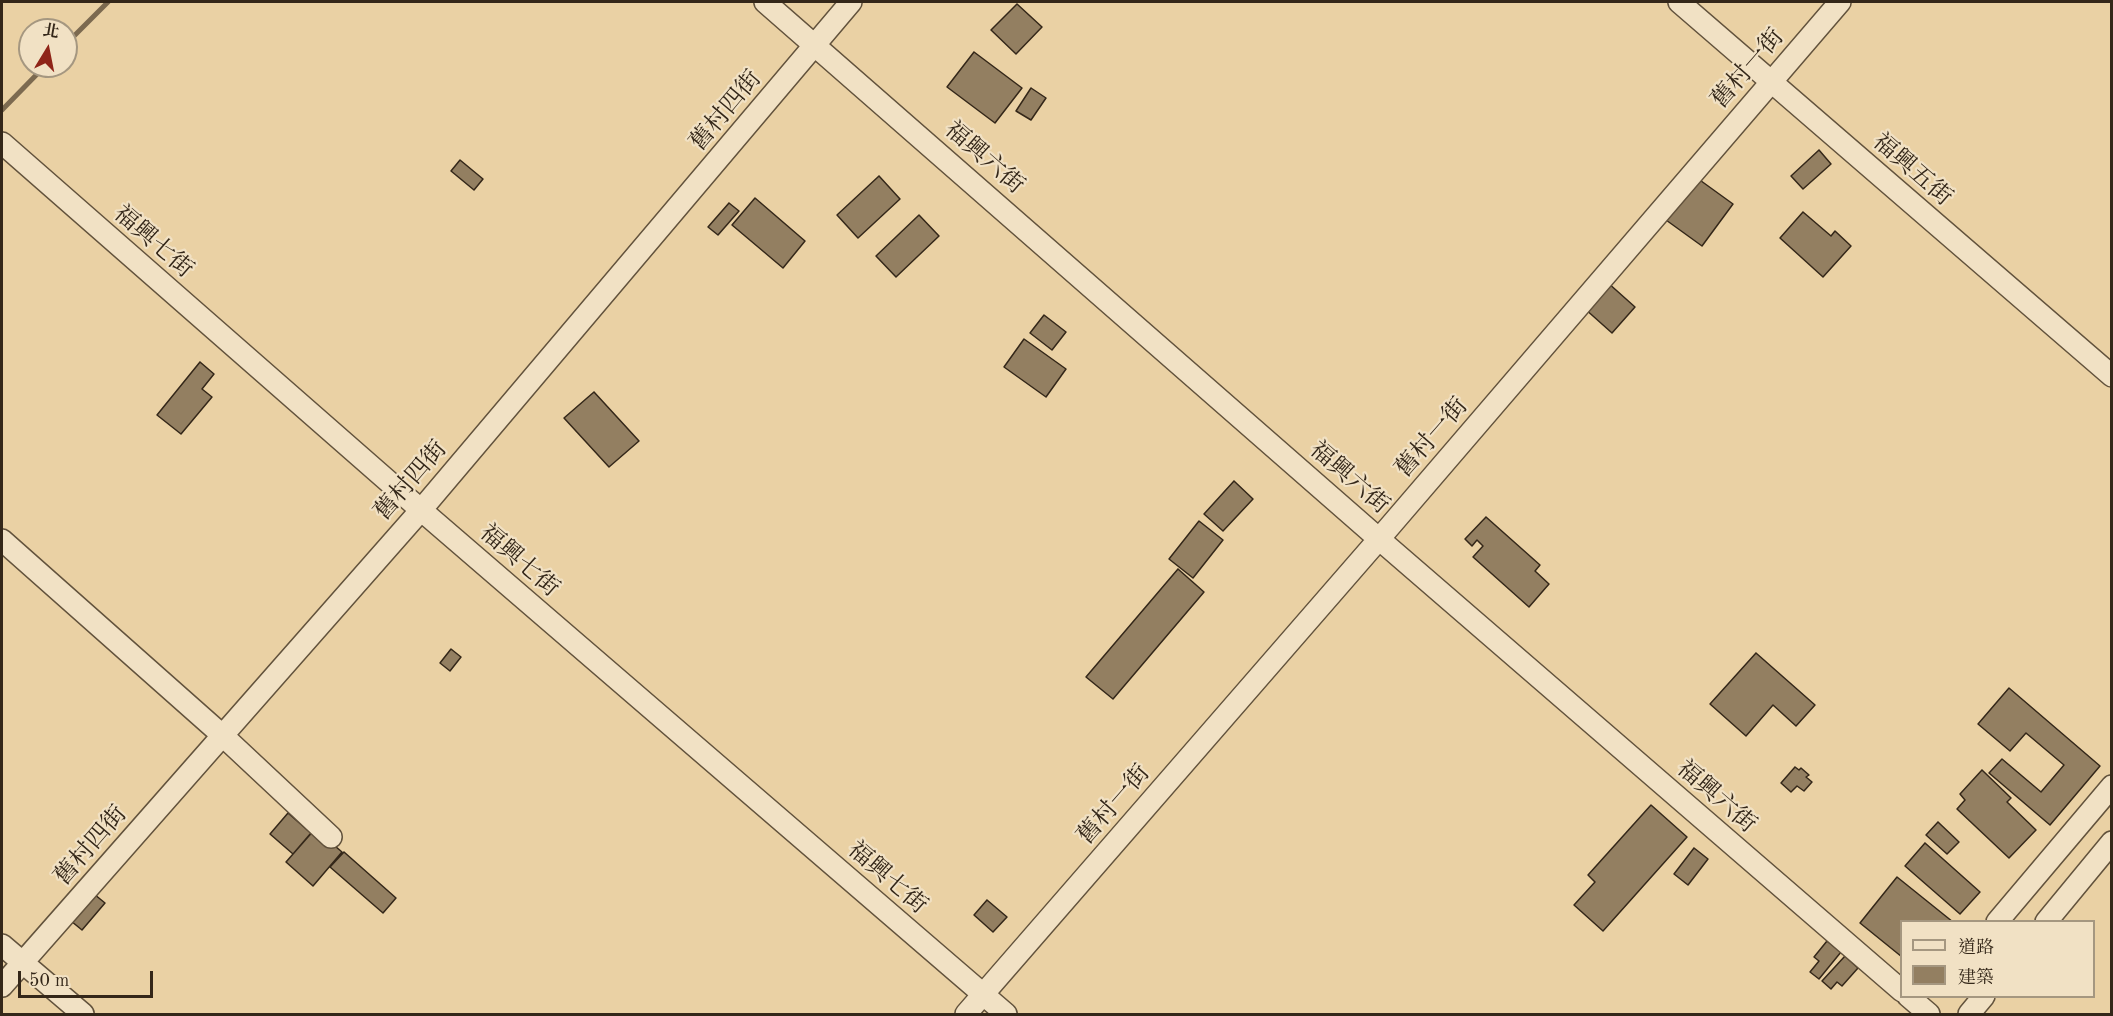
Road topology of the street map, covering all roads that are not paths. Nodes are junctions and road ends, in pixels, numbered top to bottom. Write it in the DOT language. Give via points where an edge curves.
graph roads {
  1 [pos="765,2"];
  2 [pos="850,2"];
  3 [pos="1679,2"];
  4 [pos="1840,2"];
  5 [pos="816,45"];
  6 [pos="1772,81"];
  7 [pos="2,143"];
  8 [pos="2112,376"];
  9 [pos="421,510"];
  10 [pos="1379,539"];
  11 [pos="2,540"];
  12 [pos="222,735"];
  13 [pos="2112,786"];
  14 [pos="331,837"];
  15 [pos="2112,842"];
  16 [pos="1998,920"];
  17 [pos="2047,920"];
  18 [pos="2,945"];
  19 [pos="22,963"];
  20 [pos="2,986"];
  21 [pos="1900,989"];
  22 [pos="983,995"];
  23 [pos="1982,998"];
  24 [pos="83,1014"];
  25 [pos="966,1014"];
  26 [pos="1006,1014"];
  27 [pos="1969,1014"];
  1 -- 5 [label="street, 福興六街"];
  2 -- 5 [label="street, 舊村四街"];
  3 -- 6 [label="street, 福興五街"];
  4 -- 6 [label="street, 舊村一街"];
  5 -- 9 [label="street, 舊村四街"];
  5 -- 10 [label="street, 福興六街"];
  6 -- 8 [label="street, 福興五街"];
  6 -- 10 [label="street, 舊村一街"];
  7 -- 9 [label="street, 福興七街"];
  9 -- 12 [label="street, 舊村四街"];
  9 -- 22 [label="street, 福興七街"];
  10 -- 21 [label="street, 福興六街"];
  10 -- 22 [label="street, 舊村一街"];
  11 -- 12 [label="street"];
  12 -- 14 [label="street"];
  12 -- 19 [label="street, 舊村四街"];
  13 -- 16 [label="street"];
  15 -- 17 [label="street"];
  18 -- 19 [label="street"];
  19 -- 20 [label="street, 舊村四街"];
  19 -- 24 [label="street"];
  22 -- 25 [label="street, 舊村一街"];
  22 -- 26 [label="street, 福興七街"];
  23 -- 27 [label="street"];
}
